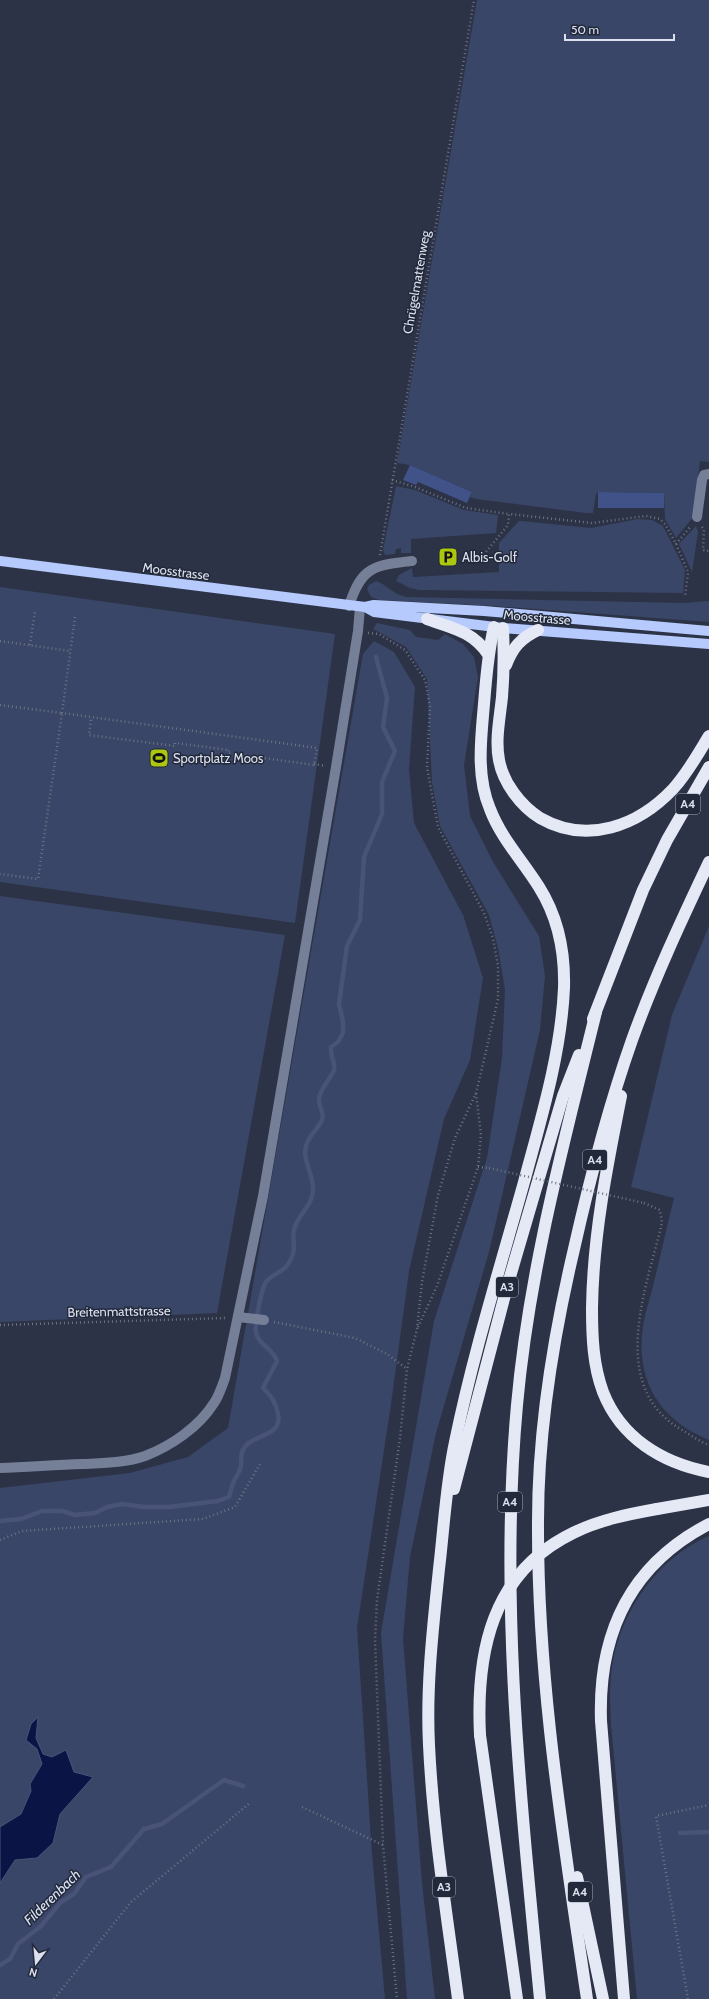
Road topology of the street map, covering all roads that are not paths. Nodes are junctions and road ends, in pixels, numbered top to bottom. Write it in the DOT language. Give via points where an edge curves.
graph roads {
  1 [pos="709,474"];
  2 [pos="697,518"];
  3 [pos="0,561"];
  4 [pos="412,561"];
  5 [pos="349,606"];
  6 [pos="363,607"];
  7 [pos="501,613"];
  8 [pos="427,619"];
  9 [pos="498,627"];
  10 [pos="538,630"];
  11 [pos="709,631"];
  12 [pos="709,644"];
  13 [pos="488,654"];
  14 [pos="504,672"];
  15 [pos="709,736"];
  16 [pos="709,767"];
  17 [pos="709,862"];
  18 [pos="596,1012"];
  19 [pos="632,1041"];
  20 [pos="238,1317"];
  21 [pos="264,1320"];
  22 [pos="0,1468"];
  23 [pos="709,1472"];
  24 [pos="709,1500"];
  25 [pos="709,1524"];
  26 [pos="439,1567"];
  27 [pos="557,1785"];
  28 [pos="458,1999"];
  29 [pos="517,1999"];
  30 [pos="540,1999"];
  31 [pos="587,1999"];
  32 [pos="604,1999"];
  33 [pos="624,1999"];
  1 -- 2 [label="lane" via="704,475 702,480"];
  3 -- 5 [label="main road, Moosstrasse"];
  4 -- 5 [label="lane" via="379,567 364,574 355,587"];
  5 -- 6 [label="main road, Moosstrasse"];
  6 -- 7 [label="main road, Moosstrasse" via="374,605"];
  6 -- 8 [label="main road, Moosstrasse" via="374,612"];
  6 -- 20 [label="lane" via="264,1188"];
  7 -- 9 [label="main road"];
  7 -- 11 [label="main road, Moosstrasse"];
  8 -- 9 [label="main road, Moosstrasse"];
  8 -- 13 [label="highway" via="473,637"];
  9 -- 10 [label="main road, Moosstrasse"];
  9 -- 13 [label="highway"];
  9 -- 14 [label="highway"];
  10 -- 12 [label="main road, Moosstrasse"];
  10 -- 14 [label="highway" via="519,641"];
  13 -- 26 [label="highway" via="481,735 482,781 496,824 539,887 554,919 561,939 564,990 561,1024 540,1125 475,1355 454,1445"];
  14 -- 15 [label="highway" via="498,746 503,773 516,795 530,810 564,829 600,831 637,818 655,806 674,788"];
  16 -- 18 [label="highway, A4" via="667,840 643,890"];
  17 -- 19 [label="highway, A4" via="662,965"];
  18 -- 26 [label="highway, A3" via="563,1096 507,1288 465,1443"];
  18 -- 30 [label="highway, A4" via="539,1252 521,1365 510,1503 510,1613 516,1724"];
  19 -- 23 [label="highway" via="604,1183 592,1318 595,1361 606,1397 633,1436 667,1459"];
  19 -- 27 [label="highway, A4" via="598,1151 566,1281 549,1379 541,1453 538,1587 547,1704"];
  20 -- 21 [label="lane"];
  20 -- 22 [label="lane" via="225,1378 215,1403 197,1423 160,1450 125,1461"];
  24 -- 29 [label="highway, bridge" via="606,1520 573,1533 530,1564 516,1581 496,1614 486,1644 480,1679 480,1735"];
  25 -- 33 [label="highway" via="686,1536 669,1549 641,1578 619,1613 604,1659 600,1698 601,1721"];
  26 -- 28 [label="highway, A3" via="430,1663 429,1746"];
  27 -- 31 [label="highway, A4"];
  27 -- 32 [label="highway, A4"];
}
